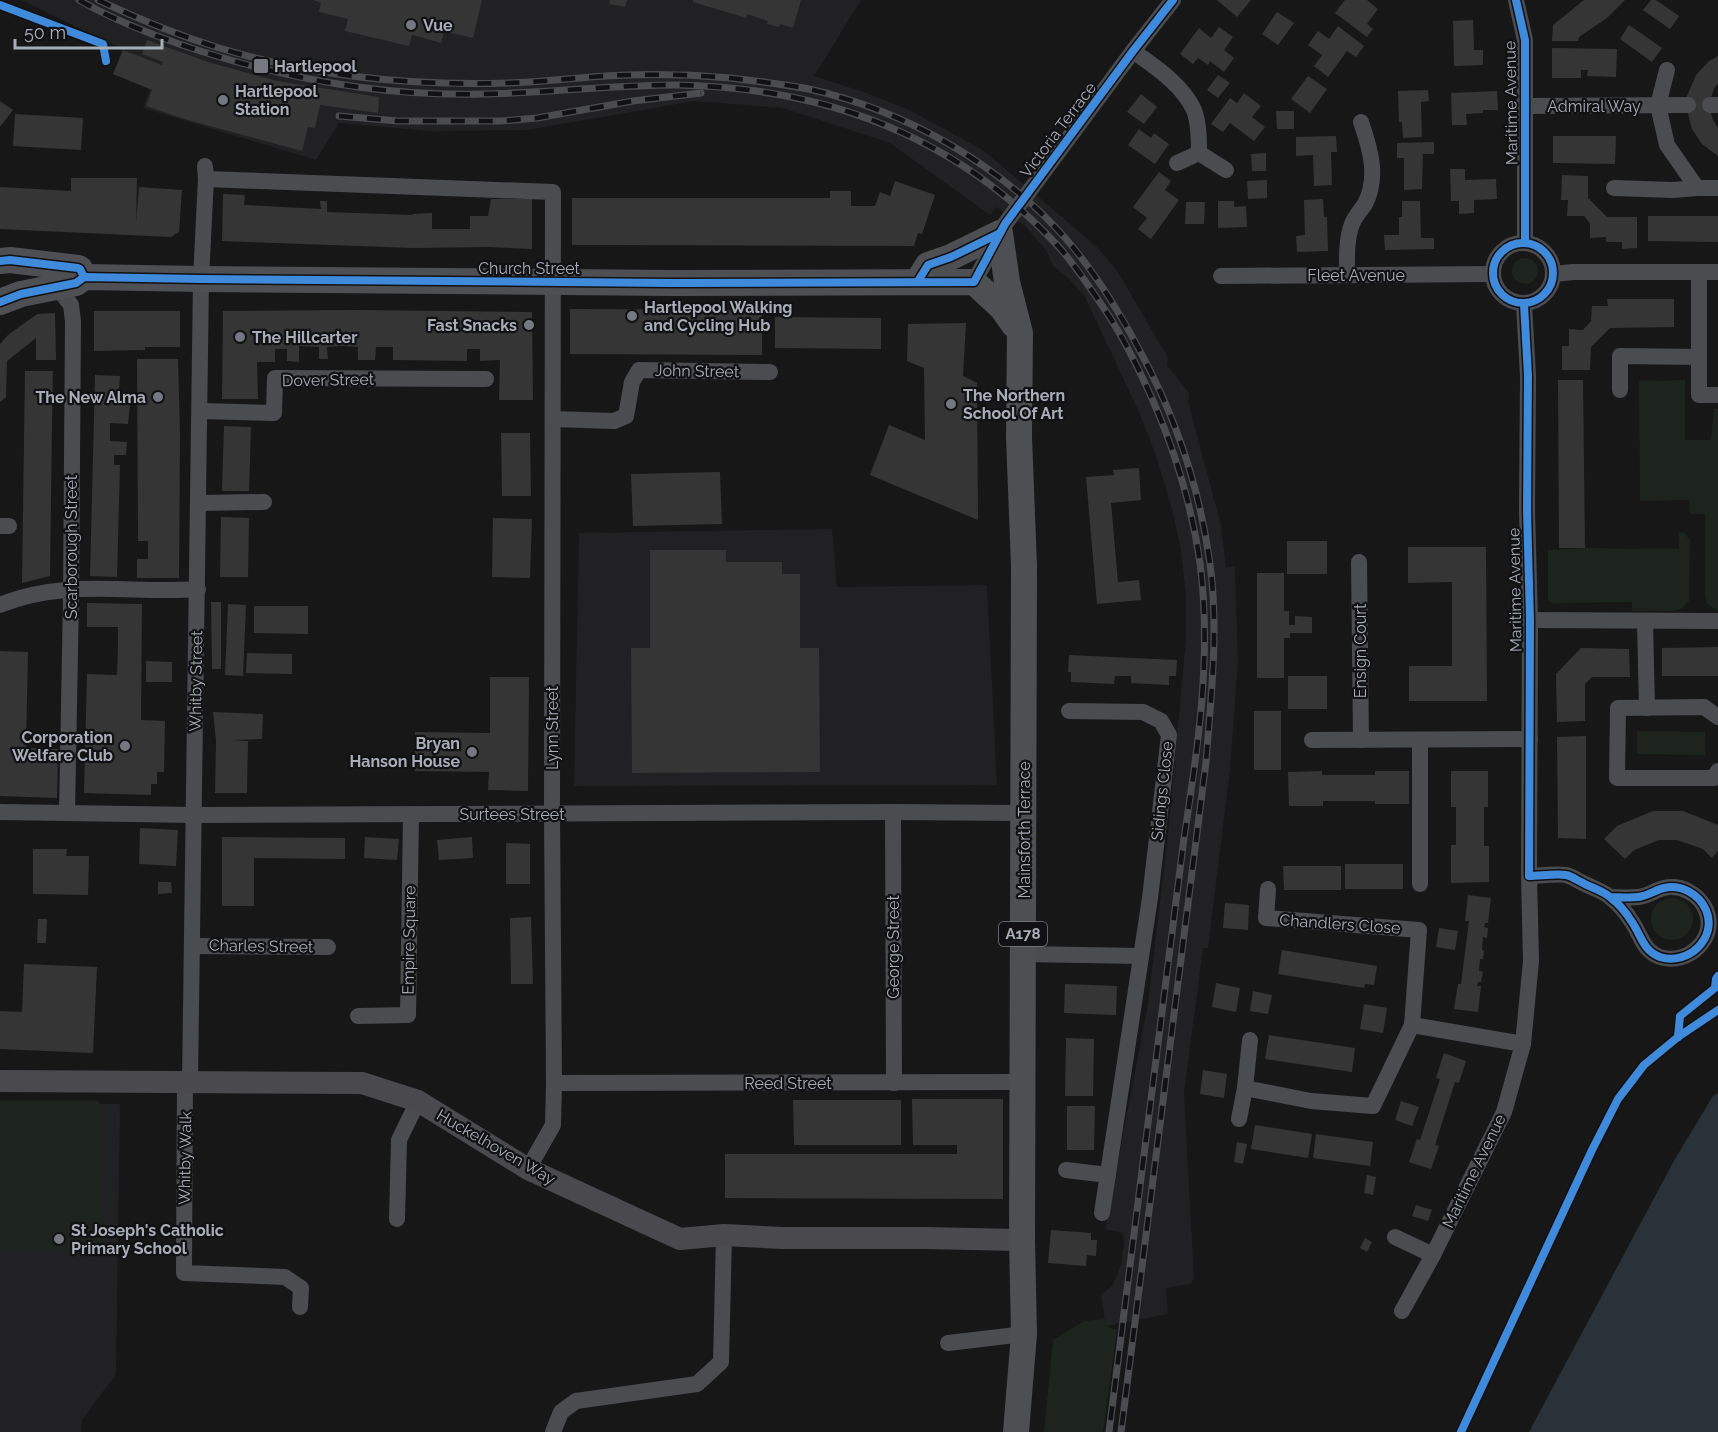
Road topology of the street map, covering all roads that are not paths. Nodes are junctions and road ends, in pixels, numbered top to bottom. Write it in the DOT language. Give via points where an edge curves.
graph roads {
  1 [pos="1173,0"];
  2 [pos="1516,0"];
  3 [pos="1133,51"];
  4 [pos="1667,70"];
  5 [pos="1658,105"];
  6 [pos="1688,105"];
  7 [pos="1525,106"];
  8 [pos="1361,122"];
  9 [pos="1200,153"];
  10 [pos="1177,163"];
  11 [pos="1226,170"];
  12 [pos="206,172"];
  13 [pos="1614,188"];
  14 [pos="1696,188"];
  15 [pos="1718,188"];
  16 [pos="1000,233"];
  17 [pos="1524,242"];
  18 [pos="0,261"];
  19 [pos="1699,272"];
  20 [pos="1718,272"];
  21 [pos="1492,274"];
  22 [pos="1554,274"];
  23 [pos="1347,275"];
  24 [pos="84,276"];
  25 [pos="1221,276"];
  26 [pos="201,279"];
  27 [pos="0,280"];
  28 [pos="918,281"];
  29 [pos="554,282"];
  30 [pos="974,282"];
  31 [pos="56,286"];
  32 [pos="0,296"];
  33 [pos="0,302"];
  34 [pos="1524,304"];
  35 [pos="1020,333"];
  36 [pos="1699,357"];
  37 [pos="770,372"];
  38 [pos="486,379"];
  39 [pos="1620,390"];
  40 [pos="1718,395"];
  41 [pos="201,411"];
  42 [pos="553,419"];
  43 [pos="264,502"];
  44 [pos="199,503"];
  45 [pos="1359,562"];
  46 [pos="72,588"];
  47 [pos="198,589"];
  48 [pos="0,605"];
  49 [pos="1530,620"];
  50 [pos="1645,621"];
  51 [pos="1718,621"];
  52 [pos="1647,708"];
  53 [pos="1069,711"];
  54 [pos="1718,717"];
  55 [pos="1530,739"];
  56 [pos="1312,740"];
  57 [pos="1361,740"];
  58 [pos="1420,740"];
  59 [pos="1718,771"];
  60 [pos="0,812"];
  61 [pos="893,812"];
  62 [pos="68,813"];
  63 [pos="1024,813"];
  64 [pos="411,814"];
  65 [pos="552,814"];
  66 [pos="195,815"];
  67 [pos="1529,876"];
  68 [pos="1420,884"];
  69 [pos="1268,890"];
  70 [pos="1611,897"];
  71 [pos="193,946"];
  72 [pos="328,947"];
  73 [pos="1023,954"];
  74 [pos="1141,956"];
  75 [pos="358,1016"];
  76 [pos="1412,1025"];
  77 [pos="1250,1040"];
  78 [pos="1523,1044"];
  79 [pos="0,1081"];
  80 [pos="188,1082"];
  81 [pos="1023,1082"];
  82 [pos="554,1083"];
  83 [pos="894,1083"];
  84 [pos="1245,1088"];
  85 [pos="418,1101"];
  86 [pos="1239,1119"];
  87 [pos="528,1169"];
  88 [pos="1066,1170"];
  89 [pos="1108,1176"];
  90 [pos="1102,1213"];
  91 [pos="397,1220"];
  92 [pos="724,1235"];
  93 [pos="1395,1237"];
  94 [pos="1022,1240"];
  95 [pos="1432,1256"];
  96 [pos="300,1306"];
  97 [pos="1402,1311"];
  98 [pos="1024,1334"];
  99 [pos="948,1343"];
  100 [pos="553,1432"];
  101 [pos="1016,1432"];
  1 -- 3 [label="street, Victoria Terrace"];
  2 -- 7 [label="street, Maritime Avenue" via="1525,40"];
  3 -- 9 [label="street" via="1184,93 1195,112"];
  3 -- 16 [label="street, Victoria Terrace"];
  4 -- 5 [label="street"];
  5 -- 6 [label="street"];
  5 -- 7 [label="street, Admiral Way"];
  5 -- 14 [label="street, Admiral Way" via="1667,146"];
  7 -- 17 [label="street, Maritime Avenue"];
  8 -- 23 [label="street" via="1371,151 1372,177 1366,202 1352,223 1347,243"];
  9 -- 10 [label="street"];
  9 -- 11 [label="street"];
  12 -- 26 [label="street, Whitby Street"];
  12 -- 29 [label="street, Lynn Street" via="554,192"];
  13 -- 14 [label="street"];
  14 -- 15 [label="street"];
  16 -- 28 [label="main road" via="928,265"];
  16 -- 30 [label="street, Victoria Terrace"];
  16 -- 35 [label="main road, Mainsforth Terrace"];
  17 -- 21 [label="street" via="1505,248 1498,255"];
  17 -- 22 [label="street" via="1534,244 1549,256"];
  18 -- 24 [label="main road, Church Street" via="78,268"];
  19 -- 20 [label="street"];
  19 -- 22 [label="street"];
  19 -- 36 [label="street"];
  21 -- 23 [label="street, Fleet Avenue"];
  21 -- 34 [label="street" via="1498,292 1506,299"];
  22 -- 34 [label="street" via="1548,291"];
  23 -- 25 [label="street, Fleet Avenue"];
  24 -- 26 [label="main road, Church Street"];
  24 -- 31 [label="main road, Church Street" via="76,283"];
  26 -- 29 [label="main road, Church Street"];
  26 -- 41 [label="street, Whitby Street"];
  27 -- 32 [label="main road"];
  28 -- 29 [label="main road, Church Street"];
  28 -- 30 [label="main road, Church Street"];
  29 -- 42 [label="street, Lynn Street"];
  30 -- 35 [label="main road" via="1002,308"];
  31 -- 33 [label="main road, Church Street"];
  31 -- 46 [label="street, Scarborough Street" via="71,305 73,321"];
  34 -- 49 [label="street, Maritime Avenue"];
  35 -- 63 [label="main road, Mainsforth Terrace / A178"];
  36 -- 39 [label="street" via="1620,356"];
  36 -- 40 [label="street" via="1699,395"];
  37 -- 42 [label="street, John Street" via="639,370 632,382 626,416 614,421"];
  38 -- 41 [label="street, Dover Street" via="275,378 274,413"];
  41 -- 44 [label="street, Whitby Street"];
  42 -- 65 [label="street, Lynn Street"];
  43 -- 44 [label="street"];
  44 -- 47 [label="street, Whitby Street"];
  45 -- 57 [label="street, Ensign Court"];
  46 -- 47 [label="street"];
  46 -- 48 [label="street"];
  46 -- 62 [label="street, Scarborough Street"];
  47 -- 66 [label="street, Whitby Street"];
  49 -- 50 [label="street"];
  49 -- 55 [label="street, Maritime Avenue"];
  50 -- 51 [label="street"];
  50 -- 52 [label="street"];
  52 -- 54 [label="street" via="1704,707"];
  52 -- 59 [label="street" via="1618,708 1617,778 1714,778"];
  53 -- 74 [label="street, Sidings Close" via="1143,712 1161,721 1169,735"];
  55 -- 58 [label="street"];
  55 -- 67 [label="street, Maritime Avenue"];
  56 -- 57 [label="street"];
  57 -- 58 [label="street"];
  58 -- 68 [label="street"];
  60 -- 62 [label="street, Surtees Street"];
  61 -- 63 [label="street, Surtees Street"];
  61 -- 65 [label="street, Surtees Street"];
  61 -- 83 [label="street, George Street"];
  62 -- 66 [label="street, Surtees Street"];
  63 -- 73 [label="main road, Mainsforth Terrace / A178"];
  64 -- 65 [label="street, Surtees Street"];
  64 -- 66 [label="street, Surtees Street"];
  64 -- 75 [label="street, Empire Square" via="408,1015"];
  65 -- 82 [label="street, Lynn Street"];
  66 -- 71 [label="street, Whitby Street"];
  67 -- 70 [label="street" via="1566,875"];
  67 -- 78 [label="street, Maritime Avenue" via="1531,961"];
  69 -- 76 [label="street, Chandlers Close" via="1266,918 1419,930"];
  70 -- 70 [label="street" via="1638,897 1663,888 1689,891 1705,909 1708,930 1699,948 1689,955 1659,957 1646,948 1633,923"];
  71 -- 72 [label="street, Charles Street"];
  71 -- 80 [label="street, Whitby Street"];
  73 -- 74 [label="street"];
  73 -- 81 [label="main road, Mainsforth Terrace / A178"];
  74 -- 89 [label="street, Sidings Close"];
  76 -- 78 [label="street"];
  76 -- 84 [label="street, Chandlers Close" via="1373,1106 1311,1101"];
  77 -- 84 [label="street"];
  78 -- 95 [label="street, Maritime Avenue" via="1504,1112"];
  79 -- 80 [label="street, Huckelhoven Way"];
  80 -- 85 [label="street, Huckelhoven Way" via="362,1083"];
  80 -- 96 [label="street, Whitby Walk" via="184,1273 285,1276 301,1288"];
  81 -- 83 [label="street, Reed Street"];
  81 -- 94 [label="main road, Mainsforth Terrace / A178"];
  82 -- 83 [label="street, Reed Street"];
  82 -- 87 [label="street, Lynn Street" via="553,1125"];
  84 -- 86 [label="street"];
  85 -- 87 [label="street, Huckelhoven Way"];
  85 -- 91 [label="street" via="399,1140"];
  87 -- 92 [label="street, Huckelhoven Way" via="680,1239"];
  88 -- 89 [label="street"];
  89 -- 90 [label="street, Sidings Close"];
  92 -- 94 [label="street, Huckelhoven Way"];
  92 -- 100 [label="street" via="720,1362 697,1384 576,1401 561,1412"];
  93 -- 95 [label="street"];
  94 -- 98 [label="main road, Mainsforth Terrace / A178"];
  95 -- 97 [label="street, Maritime Avenue"];
  98 -- 99 [label="street"];
  98 -- 101 [label="main road, Mainsforth Terrace / A178"];
}
